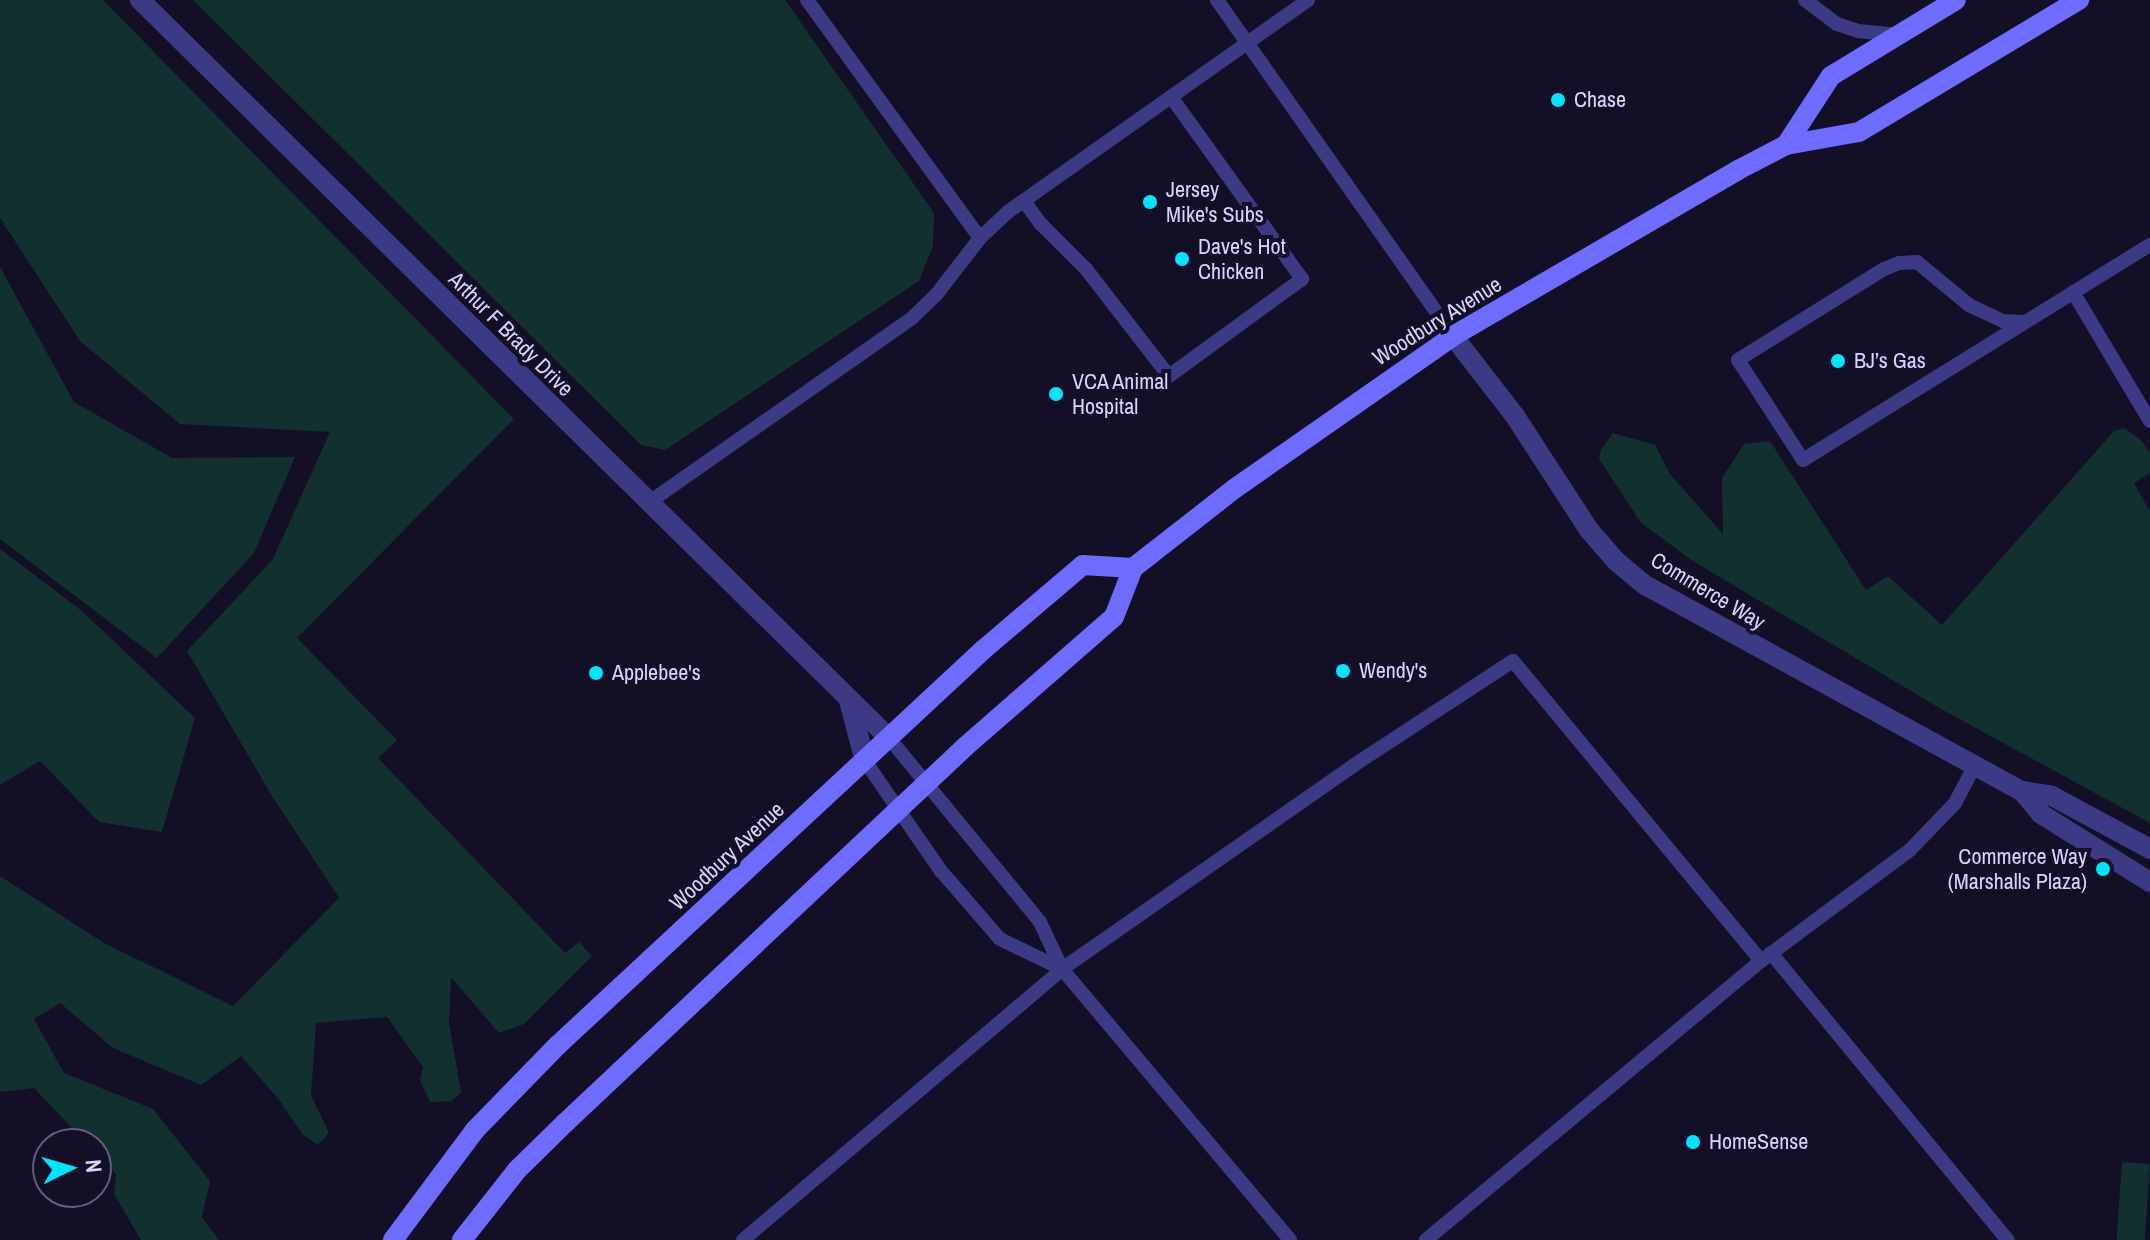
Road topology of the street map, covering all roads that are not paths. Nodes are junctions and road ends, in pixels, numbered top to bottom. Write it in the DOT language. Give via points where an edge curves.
graph roads {
  1 [pos="140,0"];
  2 [pos="807,0"];
  3 [pos="1217,0"];
  4 [pos="1308,0"];
  5 [pos="1805,0"];
  6 [pos="1956,0"];
  7 [pos="2079,0"];
  8 [pos="1900,35"];
  9 [pos="1247,43"];
  10 [pos="1171,97"];
  11 [pos="1786,145"];
  12 [pos="1024,201"];
  13 [pos="980,238"];
  14 [pos="2150,245"];
  15 [pos="2073,292"];
  16 [pos="2023,322"];
  17 [pos="1453,336"];
  18 [pos="2150,421"];
  19 [pos="648,503"];
  20 [pos="1133,568"];
  21 [pos="849,701"];
  22 [pos="889,738"];
  23 [pos="865,761"];
  24 [pos="1975,765"];
  25 [pos="926,785"];
  26 [pos="2022,791"];
  27 [pos="899,810"];
  28 [pos="2150,849"];
  29 [pos="2150,882"];
  30 [pos="1766,957"];
  31 [pos="1062,969"];
  32 [pos="393,1240"];
  33 [pos="462,1240"];
  34 [pos="743,1240"];
  35 [pos="1290,1240"];
  36 [pos="1426,1240"];
  37 [pos="2008,1240"];
  1 -- 19 [label="street, Arthur F Brady Drive"];
  2 -- 13 [label="lane"];
  3 -- 9 [label="lane"];
  4 -- 9 [label="lane"];
  5 -- 8 [label="lane" via="1837,24"];
  6 -- 8 [label="main road, Woodbury Avenue"];
  7 -- 11 [label="main road, Woodbury Avenue" via="1859,132"];
  8 -- 11 [label="main road, Woodbury Avenue" via="1831,76"];
  9 -- 10 [label="lane"];
  9 -- 17 [label="lane"];
  10 -- 12 [label="lane"];
  10 -- 12 [label="lane" via="1302,279 1169,376 1086,269"];
  11 -- 17 [label="main road, Woodbury Avenue"];
  12 -- 13 [label="lane"];
  13 -- 19 [label="lane" via="912,318"];
  14 -- 15 [label="lane"];
  15 -- 16 [label="lane"];
  15 -- 18 [label="lane"];
  16 -- 16 [label="lane" via="1803,460 1738,360 1899,263 1917,262 1969,305 2003,321"];
  17 -- 20 [label="main road, Woodbury Avenue" via="1313,431"];
  17 -- 24 [label="street, Commerce Way" via="1616,561 1682,608"];
  19 -- 21 [label="street, Arthur F Brady Drive"];
  20 -- 22 [label="main road, Woodbury Avenue" via="1083,565"];
  20 -- 25 [label="main road" via="1114,617"];
  21 -- 22 [label="street, Arthur F Brady Drive"];
  21 -- 23 [label="street"];
  22 -- 23 [label="main road, Woodbury Avenue"];
  22 -- 25 [label="lane"];
  23 -- 27 [label="lane"];
  23 -- 32 [label="main road, Woodbury Avenue" via="516,1087 475,1130"];
  24 -- 26 [label="street, Commerce Way"];
  24 -- 30 [label="lane" via="1955,803 1910,850"];
  25 -- 27 [label="main road"];
  25 -- 31 [label="lane" via="1040,922"];
  26 -- 28 [label="street, Commerce Way" via="2052,796"];
  26 -- 29 [label="street, Commerce Way" via="2041,814"];
  27 -- 31 [label="lane" via="941,871 1000,939"];
  27 -- 33 [label="main road" via="555,1132"];
  30 -- 31 [label="lane" via="1513,661"];
  30 -- 36 [label="lane"];
  30 -- 37 [label="lane"];
  31 -- 34 [label="lane"];
  31 -- 35 [label="lane"];
}
